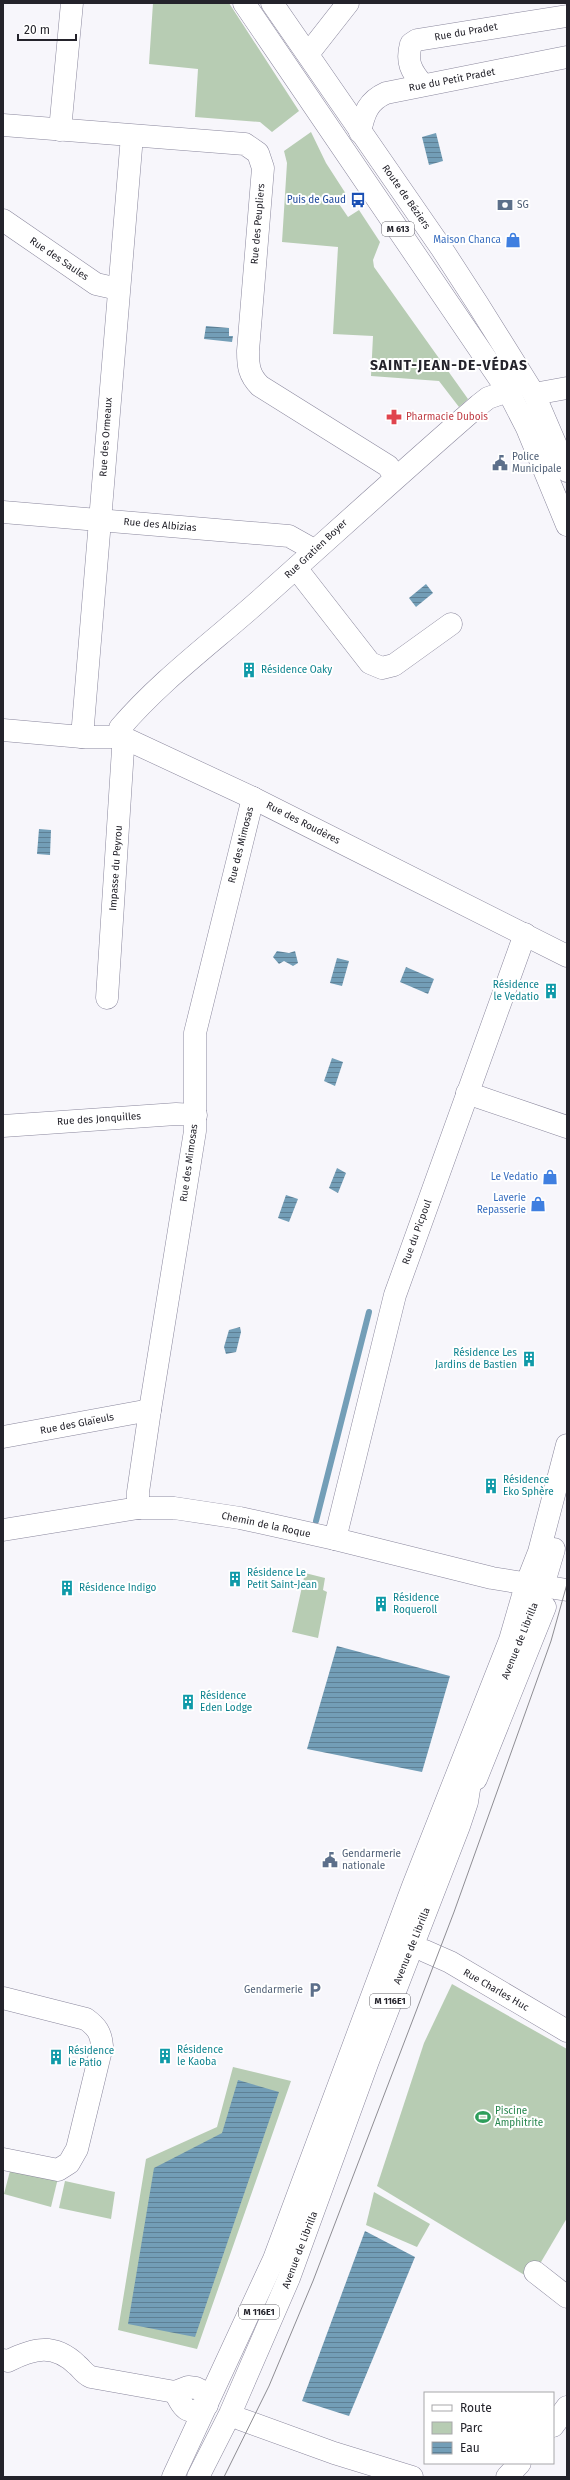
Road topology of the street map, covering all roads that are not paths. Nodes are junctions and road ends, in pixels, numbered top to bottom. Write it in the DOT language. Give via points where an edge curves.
graph roads {
  1 [pos="72,3"];
  2 [pos="244,3"];
  3 [pos="272,3"];
  4 [pos="348,3"];
  5 [pos="567,16"];
  6 [pos="308,54"];
  7 [pos="567,57"];
  8 [pos="287,67"];
  9 [pos="423,85"];
  10 [pos="3,125"];
  11 [pos="60,130"];
  12 [pos="360,132"];
  13 [pos="132,136"];
  14 [pos="3,220"];
  15 [pos="118,289"];
  16 [pos="567,388"];
  17 [pos="508,391"];
  18 [pos="534,394"];
  19 [pos="567,471"];
  20 [pos="395,477"];
  21 [pos="3,512"];
  22 [pos="100,520"];
  23 [pos="567,525"];
  24 [pos="314,550"];
  25 [pos="296,568"];
  26 [pos="451,624"];
  27 [pos="3,730"];
  28 [pos="82,737"];
  29 [pos="122,737"];
  30 [pos="253,798"];
  31 [pos="525,934"];
  32 [pos="567,956"];
  33 [pos="107,998"];
  34 [pos="467,1093"];
  35 [pos="196,1115"];
  36 [pos="3,1126"];
  37 [pos="567,1127"];
  38 [pos="150,1410"];
  39 [pos="3,1437"];
  40 [pos="567,1446"];
  41 [pos="567,1496"];
  42 [pos="138,1508"];
  43 [pos="3,1530"];
  44 [pos="335,1538"];
  45 [pos="547,1587"];
  46 [pos="411,1944"];
  47 [pos="3,1998"];
  48 [pos="567,2031"];
  49 [pos="3,2159"];
  50 [pos="536,2272"];
  51 [pos="567,2297"];
  52 [pos="3,2360"];
  53 [pos="567,2407"];
  54 [pos="222,2411"];
  55 [pos="554,2425"];
  56 [pos="519,2464"];
  57 [pos="173,2477"];
  58 [pos="189,2477"];
  59 [pos="198,2477"];
  60 [pos="211,2477"];
  61 [pos="412,2477"];
  62 [pos="507,2477"];
  1 -- 11 [label="street"];
  2 -- 8 [label="street, M 613"];
  3 -- 6 [label="street, Route de Béziers / M 613"];
  4 -- 6 [label="street"];
  5 -- 9 [label="street, Rue du Pradet" via="417,40 411,44 408,61 410,68"];
  6 -- 8 [label="street"];
  6 -- 12 [label="street, Route de Béziers / M 613"];
  7 -- 9 [label="street, Rue du Petit Pradet"];
  8 -- 17 [label="street, M 613"];
  9 -- 12 [label="street, Rue du Petit Pradet" via="375,98 367,108"];
  10 -- 11 [label="street, Rue des Peupliers"];
  11 -- 13 [label="street, Rue des Peupliers"];
  12 -- 18 [label="street, Route de Béziers / M 613" via="442,249"];
  13 -- 15 [label="street, Rue des Ormeaux"];
  13 -- 20 [label="street, Rue des Peupliers" via="245,144 258,153 263,168 248,351 251,376 260,386 388,466"];
  14 -- 15 [label="street, Rue des Saules" via="96,284"];
  15 -- 22 [label="street, Rue des Ormeaux"];
  16 -- 18 [label="street, Rue Gratien Boyer"];
  17 -- 18 [label="street, Rue Gratien Boyer"];
  17 -- 20 [label="street, Rue Gratien Boyer" via="488,398"];
  17 -- 23 [label="street, M 613" via="527,428"];
  18 -- 19 [label="street, M 613"];
  20 -- 24 [label="street, Rue Gratien Boyer"];
  21 -- 22 [label="street, Rue des Albizias"];
  22 -- 24 [label="street, Rue des Albizias" via="289,536"];
  22 -- 28 [label="street, Rue des Ormeaux"];
  24 -- 25 [label="street, Rue Gratien Boyer"];
  25 -- 26 [label="street" via="370,663 382,668 394,665"];
  25 -- 29 [label="street, Rue Gratien Boyer" via="143,702 120,728"];
  27 -- 28 [label="street, Rue des Roudères"];
  28 -- 29 [label="street, Rue des Roudères"];
  29 -- 30 [label="street, Rue des Roudères"];
  29 -- 33 [label="street, Impasse du Peyrou"];
  30 -- 31 [label="street, Rue des Roudères"];
  30 -- 35 [label="street, Rue des Mimosas" via="195,1033"];
  31 -- 32 [label="street, Rue des Roudères"];
  31 -- 34 [label="street, Rue du Picpoul"];
  34 -- 37 [label="street"];
  34 -- 44 [label="street, Rue du Picpoul" via="395,1295"];
  35 -- 36 [label="street, Rue des Jonquilles" via="176,1114"];
  35 -- 38 [label="street, Rue des Mimosas"];
  38 -- 39 [label="street, Rue des Glaïeuls"];
  38 -- 42 [label="street, Rue des Mimosas"];
  40 -- 45 [label="street, Avenue de Librilla / M 116E1" via="539,1552"];
  41 -- 45 [label="street, Avenue de Librilla / M 116E1"];
  42 -- 43 [label="street, Chemin de la Roque"];
  42 -- 44 [label="street, Chemin de la Roque" via="174,1508 240,1518"];
  44 -- 45 [label="street, Chemin de la Roque"];
  45 -- 46 [label="street, Avenue de Librilla / M 116E1" via="526,1621 472,1762 467,1802"];
  45 -- 46 [label="street, Avenue de Librilla / M 116E1" via="510,1640"];
  46 -- 48 [label="street, Rue Charles Huc" via="450,1962"];
  46 -- 54 [label="street, Avenue de Librilla / M 116E1" via="291,2212"];
  46 -- 54 [label="street, Avenue de Librilla / M 116E1" via="292,2271"];
  47 -- 49 [label="street" via="86,2019 96,2026 101,2035 102,2046 77,2149 68,2163 58,2170"];
  50 -- 51 [label="street"];
  52 -- 54 [label="street" via="8,2361 42,2349 54,2349 78,2365 91,2378 175,2392 181,2404 189,2411"];
  53 -- 55 [label="street"];
  54 -- 57 [label="street, Avenue de Librilla / M 116E1"];
  54 -- 58 [label="street, Avenue de Librilla / M 116E1"];
  54 -- 59 [label="street, Avenue de Librilla / M 116E1"];
  54 -- 60 [label="street, M 116E1"];
  54 -- 61 [label="street" via="334,2453"];
  56 -- 62 [label="street"];
}
